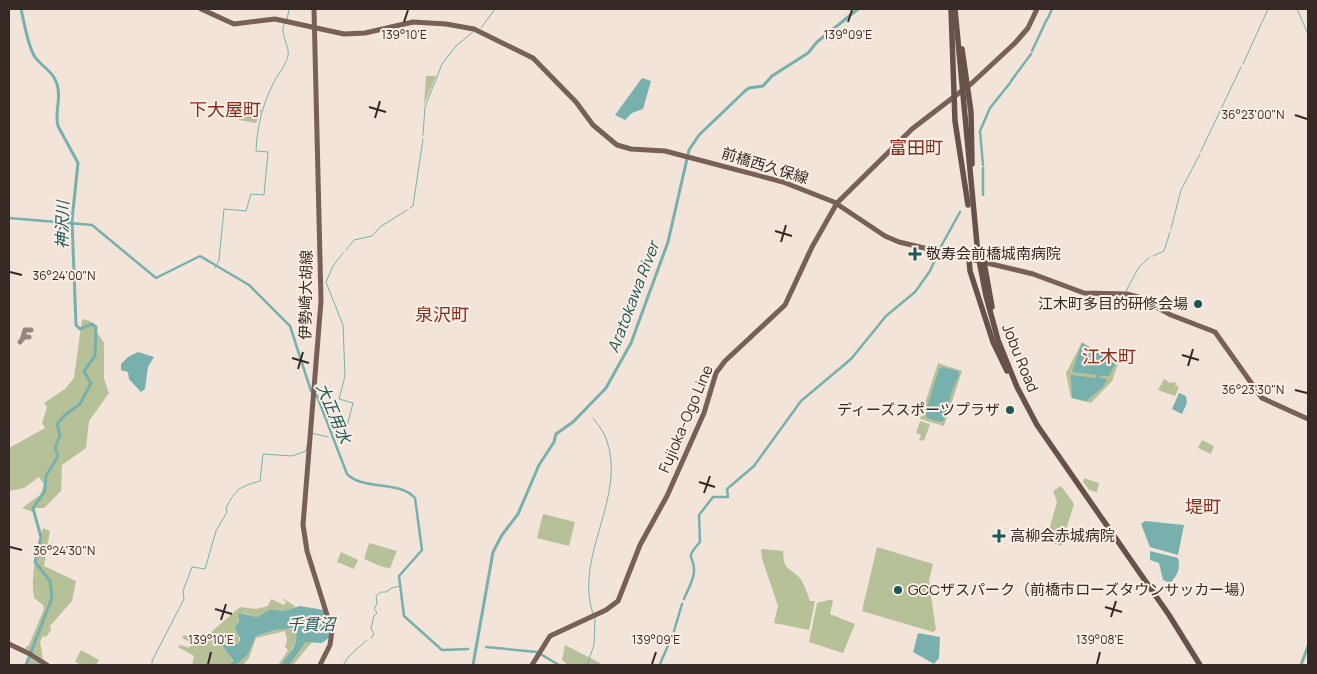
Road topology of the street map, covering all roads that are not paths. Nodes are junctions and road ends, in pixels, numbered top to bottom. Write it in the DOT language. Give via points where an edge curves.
graph roads {
  1 [pos="201,9"];
  2 [pos="314,9"];
  3 [pos="951,9"];
  4 [pos="955,9"];
  5 [pos="1036,9"];
  6 [pos="314,29"];
  7 [pos="960,91"];
  8 [pos="837,203"];
  9 [pos="971,207"];
  10 [pos="969,259"];
  11 [pos="978,261"];
  12 [pos="972,275"];
  13 [pos="1008,369"];
  14 [pos="1308,419"];
  15 [pos="9,644"];
  16 [pos="47,665"];
  17 [pos="320,665"];
  18 [pos="532,665"];
  19 [pos="1198,665"];
  1 -- 6 [label="main road, 前橋西久保線" via="234,24 275,19"];
  2 -- 6 [label="main road, 伊勢崎大胡線"];
  3 -- 7 [label="highway"];
  4 -- 7 [label="highway"];
  5 -- 7 [label="main road, Fujioka-Ogo Line" via="1021,37"];
  6 -- 8 [label="main road, 前橋西久保線" via="365,33 420,22 474,29 533,58 576,102 593,125 616,145 679,155 763,175"];
  6 -- 17 [label="main road, 伊勢崎大胡線" via="321,295 303,525 308,556 332,628 331,642"];
  7 -- 8 [label="main road, Fujioka-Ogo Line" via="912,129"];
  7 -- 9 [label="highway, Jobu Road"];
  7 -- 9 [label="highway" via="971,112"];
  8 -- 10 [label="main road, 前橋西久保線" via="894,240"];
  8 -- 18 [label="main road, Fujioka-Ogo Line" via="785,305 716,373 704,413 667,496 640,545 619,599 606,610 551,635"];
  9 -- 11 [label="highway, Jobu Road"];
  10 -- 11 [label="main road, 前橋西久保線"];
  10 -- 12 [label="highway"];
  11 -- 12 [label="highway" via="971,266"];
  11 -- 13 [label="highway, Jobu Road" via="988,315"];
  11 -- 14 [label="main road, 前橋西久保線" via="1036,274 1084,293 1134,295 1171,315 1208,328 1220,337 1262,398"];
  12 -- 13 [label="highway" via="993,342"];
  13 -- 19 [label="highway, Jobu Road" via="1048,448"];
  15 -- 16 [label="main road"];
}
